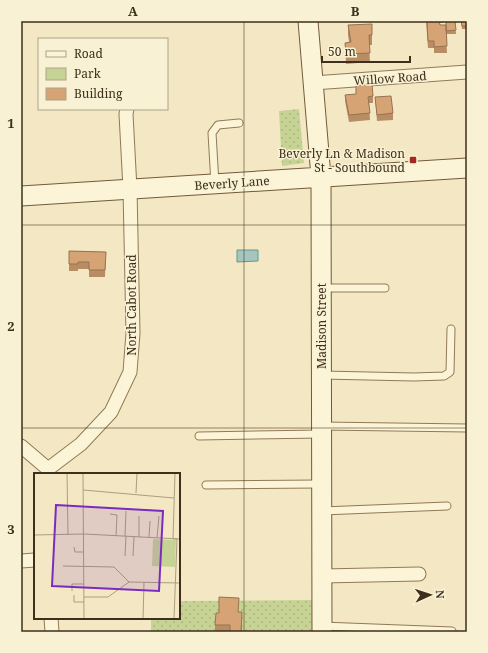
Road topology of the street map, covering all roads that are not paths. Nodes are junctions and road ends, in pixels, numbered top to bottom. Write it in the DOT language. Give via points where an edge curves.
graph roads {
  1 [pos="308,21"];
  2 [pos="467,72"];
  3 [pos="313,83"];
  4 [pos="127,110"];
  5 [pos="239,123"];
  6 [pos="467,168"];
  7 [pos="321,177"];
  8 [pos="215,184"];
  9 [pos="130,189"];
  10 [pos="21,196"];
  11 [pos="321,288"];
  12 [pos="385,288"];
  13 [pos="451,330"];
  14 [pos="322,375"];
  15 [pos="467,428"];
  16 [pos="322,430"];
  17 [pos="199,436"];
  18 [pos="21,446"];
  19 [pos="48,472"];
  20 [pos="322,484"];
  21 [pos="206,485"];
  22 [pos="447,506"];
  23 [pos="322,511"];
  24 [pos="21,560"];
  25 [pos="34,560"];
  26 [pos="419,574"];
  27 [pos="322,576"];
  28 [pos="51,619"];
  29 [pos="322,629"];
  30 [pos="452,631"];
  31 [pos="52,632"];
  1 -- 3 [label="street, Madison Street"];
  2 -- 3 [label="street, Willow Road"];
  3 -- 7 [label="street, Madison Street"];
  4 -- 9 [label="street, North Cabot Road"];
  5 -- 8 [label="lane" via="218,125 212,133"];
  6 -- 7 [label="street, Beverly Lane"];
  7 -- 8 [label="street, Beverly Lane"];
  7 -- 11 [label="street, Madison Street"];
  8 -- 9 [label="street, Beverly Lane"];
  9 -- 10 [label="street, Beverly Lane"];
  9 -- 19 [label="street, North Cabot Road" via="133,333 130,372 111,412 81,444"];
  11 -- 12 [label="lane"];
  11 -- 14 [label="street, Madison Street"];
  13 -- 14 [label="lane" via="450,372 444,376"];
  14 -- 16 [label="street, Madison Street"];
  15 -- 16 [label="lane"];
  16 -- 17 [label="lane"];
  16 -- 20 [label="street, Madison Street"];
  18 -- 19 [label="street"];
  20 -- 21 [label="lane"];
  20 -- 23 [label="street, Madison Street"];
  22 -- 23 [label="lane"];
  23 -- 27 [label="street, Madison Street"];
  24 -- 25 [label="street"];
  26 -- 27 [label="street"];
  27 -- 29 [label="street, Madison Street"];
  28 -- 31 [label="street"];
  29 -- 30 [label="lane"];
}
